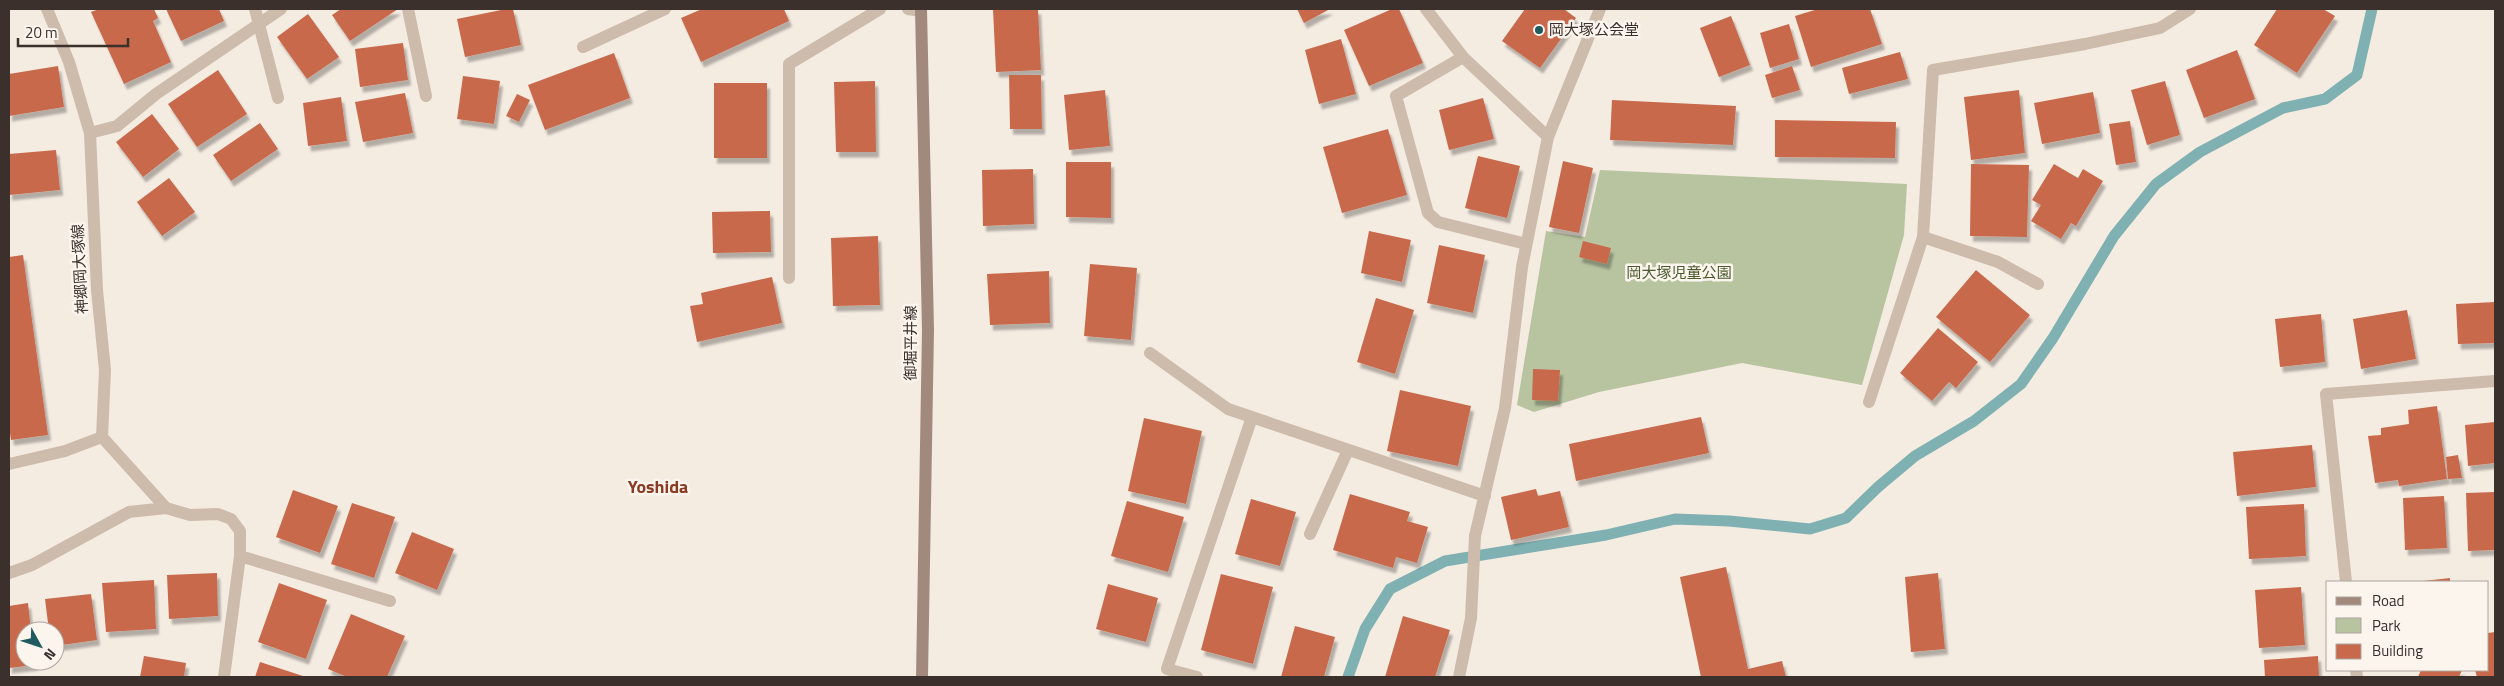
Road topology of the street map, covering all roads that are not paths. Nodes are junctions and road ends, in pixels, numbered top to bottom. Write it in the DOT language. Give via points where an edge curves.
graph roads {
  1 [pos="47,9"];
  2 [pos="255,9"];
  3 [pos="282,9"];
  4 [pos="408,9"];
  5 [pos="665,9"];
  6 [pos="880,9"];
  7 [pos="908,9"];
  8 [pos="1426,9"];
  9 [pos="1600,9"];
  10 [pos="2190,9"];
  11 [pos="921,10"];
  12 [pos="260,23"];
  13 [pos="583,47"];
  14 [pos="1463,57"];
  15 [pos="426,96"];
  16 [pos="278,98"];
  17 [pos="90,133"];
  18 [pos="1548,136"];
  19 [pos="1923,237"];
  20 [pos="1526,244"];
  21 [pos="789,278"];
  22 [pos="2038,284"];
  23 [pos="1150,353"];
  24 [pos="2495,381"];
  25 [pos="1869,402"];
  26 [pos="1252,417"];
  27 [pos="102,437"];
  28 [pos="1348,450"];
  29 [pos="9,464"];
  30 [pos="1484,496"];
  31 [pos="166,508"];
  32 [pos="1310,534"];
  33 [pos="240,556"];
  34 [pos="9,574"];
  35 [pos="2346,581"];
  36 [pos="390,601"];
  37 [pos="224,677"];
  38 [pos="922,677"];
  39 [pos="1197,677"];
  40 [pos="1459,677"];
  1 -- 17 [label="street, 神郷岡大塚線" via="69,62"];
  2 -- 12 [label="street"];
  3 -- 12 [label="street"];
  4 -- 15 [label="street"];
  5 -- 13 [label="street"];
  6 -- 21 [label="street" via="789,64"];
  7 -- 11 [label="street"];
  8 -- 14 [label="street"];
  9 -- 18 [label="street"];
  10 -- 19 [label="street" via="2160,28 1933,70"];
  11 -- 38 [label="street, 御堀平井線" via="928,330"];
  12 -- 16 [label="street"];
  12 -- 17 [label="street" via="156,94 117,126"];
  14 -- 18 [label="street"];
  14 -- 20 [label="street" via="1396,96 1428,213 1438,222"];
  17 -- 27 [label="street, 神郷岡大塚線" via="104,370"];
  18 -- 20 [label="street"];
  19 -- 22 [label="street" via="1998,262"];
  19 -- 25 [label="street"];
  20 -- 30 [label="street" via="1505,408"];
  23 -- 26 [label="street" via="1228,409"];
  24 -- 35 [label="street" via="2326,394"];
  26 -- 28 [label="street"];
  26 -- 39 [label="street" via="1167,669"];
  27 -- 29 [label="street" via="65,451"];
  27 -- 31 [label="street"];
  28 -- 30 [label="street"];
  28 -- 32 [label="street"];
  30 -- 40 [label="street" via="1475,536 1471,618"];
  31 -- 33 [label="street" via="190,515 218,514 231,519 240,531"];
  31 -- 34 [label="street" via="129,512 32,565"];
  33 -- 36 [label="street"];
  33 -- 37 [label="street"];
}
